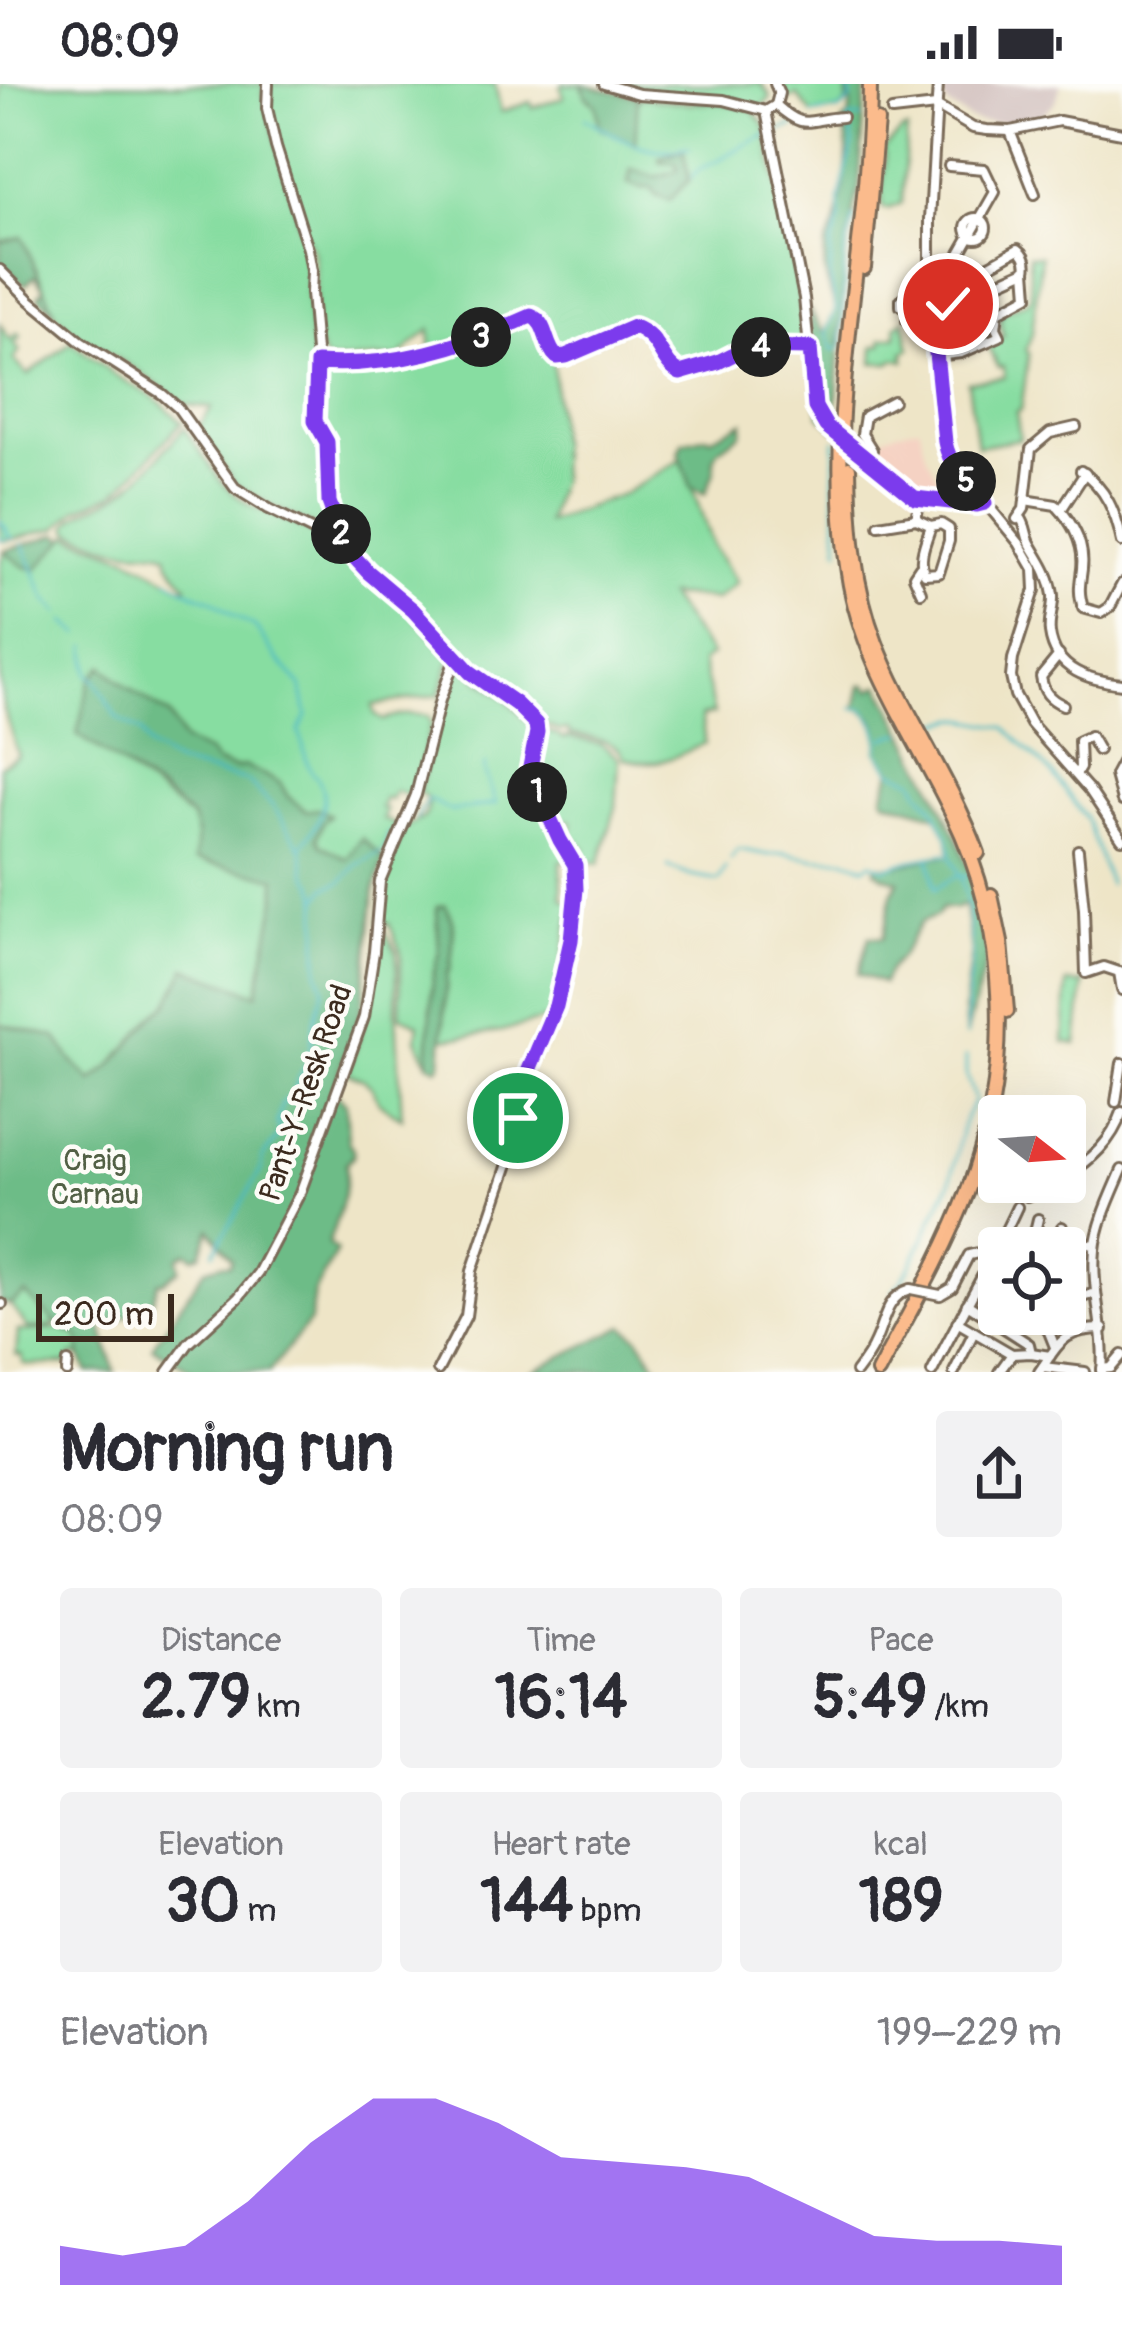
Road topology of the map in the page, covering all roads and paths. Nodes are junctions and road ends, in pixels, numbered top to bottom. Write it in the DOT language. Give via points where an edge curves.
graph roads {
  1 [pos="268,84"];
  2 [pos="604,84"];
  3 [pos="775,84"];
  4 [pos="874,84"];
  5 [pos="938,84"];
  6 [pos="776,105"];
  7 [pos="936,106"];
  8 [pos="766,111"];
  9 [pos="892,111"];
  10 [pos="842,117"];
  11 [pos="1010,131"];
  12 [pos="1122,133"];
  13 [pos="949,166"];
  14 [pos="1036,194"];
  15 [pos="929,266"];
  16 [pos="0,270"];
  17 [pos="1026,270"];
  18 [pos="950,271"];
  19 [pos="930,293"];
  20 [pos="931,304"];
  21 [pos="901,306"];
  22 [pos="932,320"];
  23 [pos="907,321"];
  24 [pos="810,348"];
  25 [pos="936,356"];
  26 [pos="317,363"];
  27 [pos="893,401"];
  28 [pos="1076,427"];
  29 [pos="865,458"];
  30 [pos="920,498"];
  31 [pos="1025,500"];
  32 [pos="985,503"];
  33 [pos="1061,510"];
  34 [pos="1020,517"];
  35 [pos="916,520"];
  36 [pos="880,525"];
  37 [pos="931,526"];
  38 [pos="1007,527"];
  39 [pos="1122,542"];
  40 [pos="345,547"];
  41 [pos="921,566"];
  42 [pos="1122,584"];
  43 [pos="921,592"];
  44 [pos="1059,655"];
  45 [pos="456,656"];
  46 [pos="1122,684"];
  47 [pos="1063,705"];
  48 [pos="1098,750"];
  49 [pos="1122,762"];
  50 [pos="1076,774"];
  51 [pos="1122,801"];
  52 [pos="1122,839"];
  53 [pos="1078,850"];
  54 [pos="1120,972"];
  55 [pos="1122,990"];
  56 [pos="1122,1063"];
  57 [pos="1116,1102"];
  58 [pos="1122,1112"];
  59 [pos="1086,1161"];
  60 [pos="1122,1170"];
  61 [pos="1017,1207"];
  62 [pos="1038,1219"];
  63 [pos="1008,1227"];
  64 [pos="1036,1227"];
  65 [pos="1086,1245"];
  66 [pos="1095,1245"];
  67 [pos="978,1252"];
  68 [pos="978,1287"];
  69 [pos="1096,1293"];
  70 [pos="1086,1296"];
  71 [pos="967,1304"];
  72 [pos="957,1322"];
  73 [pos="1103,1329"];
  74 [pos="974,1332"];
  75 [pos="1049,1335"];
  76 [pos="1052,1351"];
  77 [pos="1031,1353"];
  78 [pos="1012,1354"];
  79 [pos="1122,1354"];
  80 [pos="438,1370"];
  81 [pos="1041,1370"];
  82 [pos="1102,1371"];
  83 [pos="168,1372"];
  84 [pos="856,1372"];
  85 [pos="883,1372"];
  86 [pos="932,1372"];
  87 [pos="955,1372"];
  88 [pos="999,1372"];
  89 [pos="1085,1372"];
  1 -- 26 [label="street" via="276,147 312,271"];
  2 -- 8 [label="street"];
  3 -- 6 [label="street"];
  4 -- 85 [label="main road" via="876,146 848,466 853,552 874,639 981,862 1001,942 1006,1008 1000,1105 977,1187"];
  5 -- 7 [label="street"];
  6 -- 8 [label="street"];
  6 -- 10 [label="street" via="804,124"];
  7 -- 9 [label="street"];
  7 -- 11 [label="street" via="973,128"];
  7 -- 15 [label="street"];
  8 -- 24 [label="street"];
  11 -- 12 [label="street" via="1059,121"];
  11 -- 14 [label="street"];
  13 -- 18 [label="street" via="984,169 994,192"];
  15 -- 18 [label="street"];
  15 -- 19 [label="street"];
  16 -- 40 [label="street" via="81,342 178,408 235,488"];
  17 -- 18 [label="street" via="1018,249 981,271"];
  17 -- 20 [label="street" via="957,302"];
  17 -- 25 [label="street" via="1028,296 998,312 1000,336"];
  19 -- 20 [label="street"];
  19 -- 21 [label="street" via="907,293"];
  20 -- 22 [label="street"];
  22 -- 23 [label="street"];
  22 -- 25 [label="street"];
  24 -- 26 [label="street" via="748,347 680,373 634,327 557,357 531,316 440,352"];
  24 -- 29 [label="street, bridge" via="815,407"];
  25 -- 32 [label="street" via="948,457"];
  26 -- 40 [label="street" via="315,421 327,442 329,502"];
  27 -- 29 [label="street" via="865,416 862,434 872,450"];
  28 -- 31 [label="street" via="1031,448"];
  29 -- 30 [label="street"];
  30 -- 32 [label="street"];
  30 -- 35 [label="street"];
  31 -- 33 [label="street"];
  31 -- 34 [label="street"];
  32 -- 38 [label="street"];
  33 -- 39 [label="street" via="1083,472 1107,496"];
  33 -- 42 [label="street" via="1076,530 1083,608 1101,613"];
  34 -- 38 [label="street"];
  34 -- 44 [label="street" via="1048,573"];
  35 -- 36 [label="street"];
  35 -- 37 [label="street"];
  37 -- 41 [label="street"];
  37 -- 41 [label="street" via="949,529 949,541 939,573 925,574"];
  38 -- 50 [label="street" via="1036,580 1012,659 1015,694"];
  40 -- 45 [label="street"];
  41 -- 43 [label="street" via="914,575"];
  44 -- 46 [label="street" via="1078,674"];
  44 -- 47 [label="street" via="1041,676"];
  45 -- 80 [label="street" via="536,724 529,772 573,860 576,889 556,1006 526,1077 466,1316"];
  45 -- 83 [label="street, Pant-Y-Resk Road" via="416,795 380,880 364,1017 300,1193 258,1273"];
  48 -- 50 [label="street" via="1090,736 1079,741"];
  49 -- 51 [label="street" via="1115,775"];
  50 -- 52 [label="street"];
  53 -- 54 [label="street" via="1086,973"];
  54 -- 55 [label="street"];
  56 -- 57 [label="street"];
  58 -- 59 [label="street"];
  60 -- 66 [label="street"];
  61 -- 63 [label="street"];
  62 -- 64 [label="street"];
  65 -- 66 [label="street"];
  66 -- 69 [label="street"];
  67 -- 84 [label="street, bridge" via="940,1295 897,1293"];
  68 -- 71 [label="street"];
  69 -- 70 [label="street"];
  69 -- 73 [label="street"];
  71 -- 72 [label="street"];
  71 -- 77 [label="street"];
  72 -- 74 [label="street"];
  72 -- 86 [label="street"];
  73 -- 76 [label="street" via="1076,1329"];
  73 -- 82 [label="street"];
  74 -- 78 [label="street"];
  74 -- 87 [label="street"];
  75 -- 76 [label="street"];
  76 -- 77 [label="street"];
  76 -- 81 [label="street"];
  77 -- 78 [label="street"];
  78 -- 88 [label="street"];
  79 -- 82 [label="street"];
  81 -- 89 [label="street"];
}
